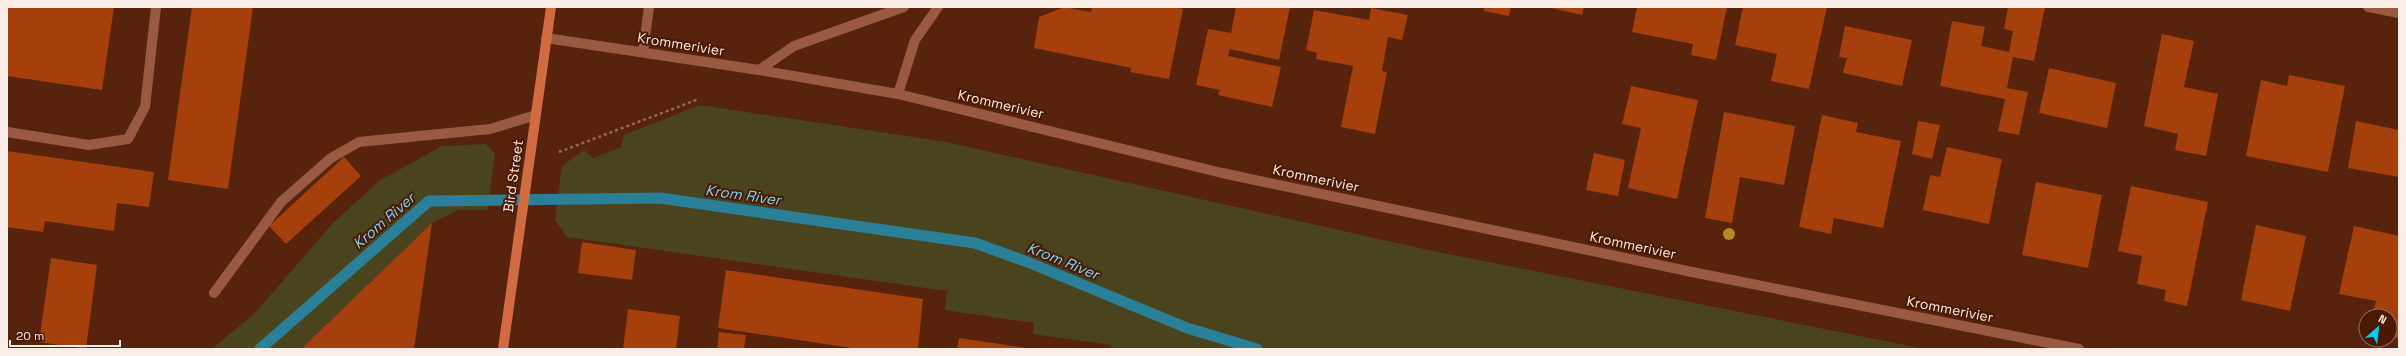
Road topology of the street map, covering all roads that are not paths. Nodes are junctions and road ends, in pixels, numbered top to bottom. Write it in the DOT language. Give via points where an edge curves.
graph roads {
  1 [pos="156,7"];
  2 [pos="551,7"];
  3 [pos="649,7"];
  4 [pos="904,7"];
  5 [pos="938,7"];
  6 [pos="2368,7"];
  7 [pos="2399,13"];
  8 [pos="546,38"];
  9 [pos="643,52"];
  10 [pos="759,70"];
  11 [pos="898,94"];
  12 [pos="536,115"];
  13 [pos="7,132"];
  14 [pos="214,293"];
  15 [pos="503,349"];
  16 [pos="2079,349"];
  1 -- 13 [label="street" via="145,107 128,139 89,145"];
  2 -- 8 [label="street, Bird Street"];
  3 -- 9 [label="street"];
  4 -- 10 [label="street" via="794,46"];
  5 -- 11 [label="street" via="916,40"];
  6 -- 7 [label="street"];
  8 -- 9 [label="street, Krommerivier"];
  8 -- 12 [label="street, Bird Street"];
  9 -- 10 [label="street, Krommerivier"];
  10 -- 11 [label="street, Krommerivier"];
  11 -- 16 [label="street, Krommerivier" via="1222,173 1692,272"];
  12 -- 14 [label="street" via="490,129 359,142 331,158 281,202"];
  12 -- 15 [label="street, Bird Street"];
}
